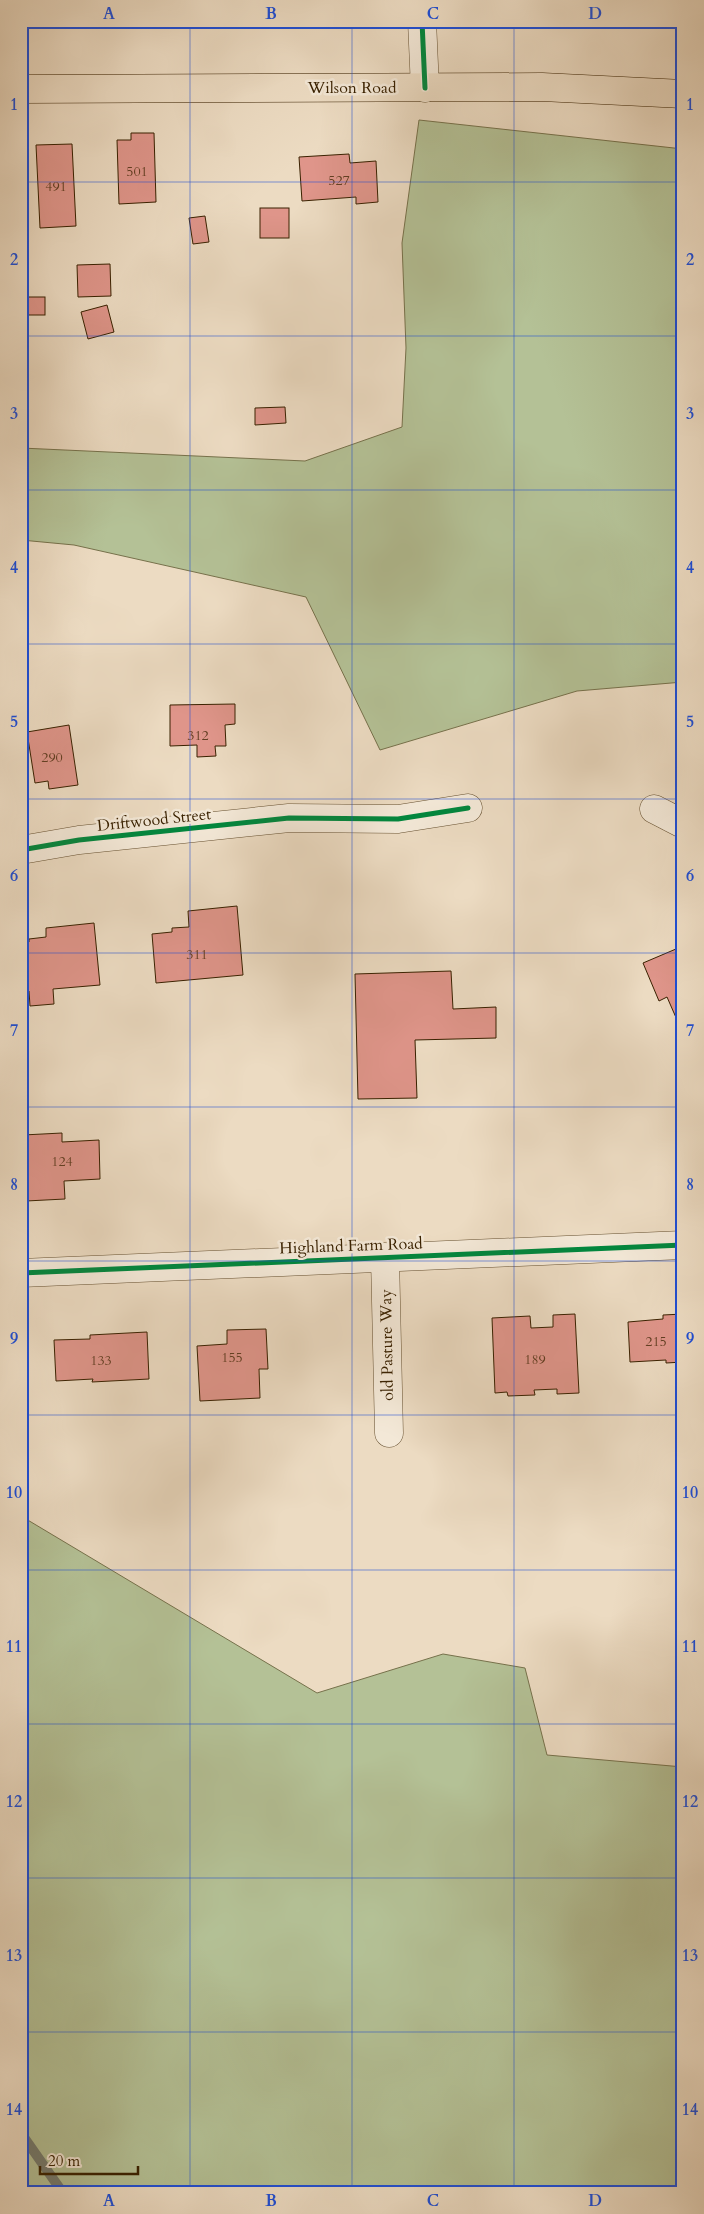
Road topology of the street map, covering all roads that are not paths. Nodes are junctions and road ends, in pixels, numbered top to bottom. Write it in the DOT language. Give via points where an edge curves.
graph roads {
  1 [pos="422,21"];
  2 [pos="425,88"];
  3 [pos="21,89"];
  4 [pos="683,94"];
  5 [pos="468,808"];
  6 [pos="654,809"];
  7 [pos="683,824"];
  8 [pos="21,850"];
  9 [pos="683,1245"];
  10 [pos="385,1257"];
  11 [pos="21,1273"];
  12 [pos="389,1433"];
  1 -- 2 [label="street"];
  2 -- 3 [label="main road, Wilson Road"];
  2 -- 4 [label="main road, Wilson Road" via="542,87"];
  5 -- 8 [label="street, Driftwood Street" via="398,818 289,818 79,840"];
  6 -- 7 [label="street"];
  9 -- 10 [label="street, Highland Farm Road"];
  10 -- 11 [label="street, Highland Farm Road"];
  10 -- 12 [label="street, old Pasture Way"];
}
